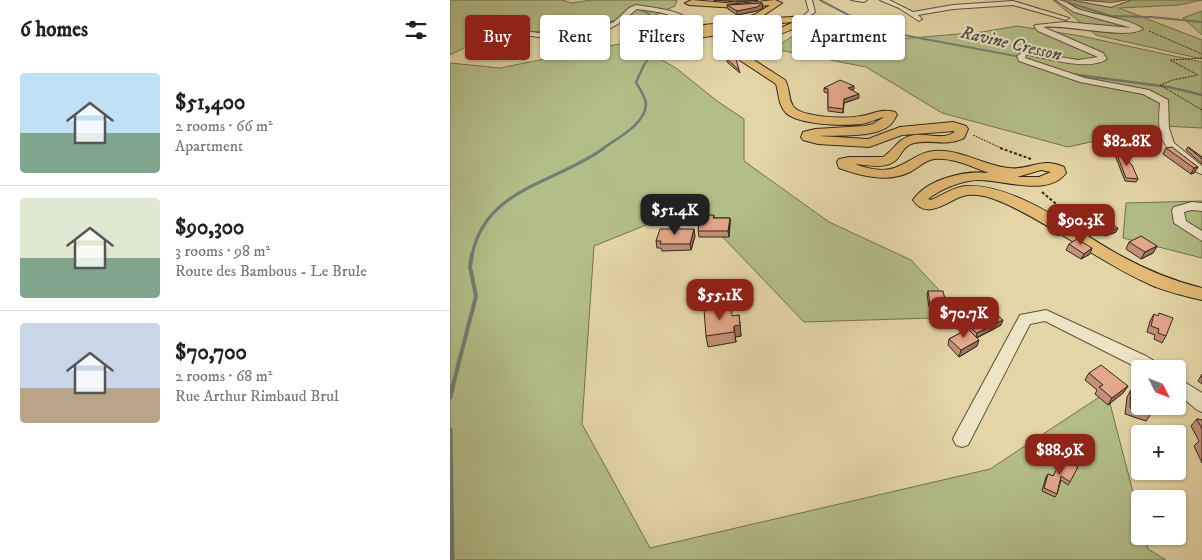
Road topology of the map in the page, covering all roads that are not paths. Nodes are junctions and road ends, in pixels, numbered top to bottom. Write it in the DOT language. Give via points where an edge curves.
graph roads {
  1 [pos="706,0"];
  2 [pos="809,0"];
  3 [pos="854,0"];
  4 [pos="864,0"];
  5 [pos="883,0"];
  6 [pos="1059,0"];
  7 [pos="1077,0"];
  8 [pos="1126,0"];
  9 [pos="912,14"];
  10 [pos="625,15"];
  11 [pos="680,15"];
  12 [pos="808,15"];
  13 [pos="792,18"];
  14 [pos="620,19"];
  15 [pos="924,22"];
  16 [pos="1078,24"];
  17 [pos="792,25"];
  18 [pos="703,30"];
  19 [pos="703,33"];
  20 [pos="530,34"];
  21 [pos="1202,171"];
  22 [pos="1202,207"];
  23 [pos="1202,237"];
  24 [pos="1202,294"];
  25 [pos="1140,360"];
  26 [pos="1186,390"];
  27 [pos="1202,405"];
  28 [pos="962,439"];
  1 -- 13 [label="main road" via="689,3 737,6 773,2 778,3 759,16 742,22"];
  2 -- 12 [label="street" via="812,12"];
  3 -- 4 [label="street"];
  5 -- 9 [label="street"];
  6 -- 16 [label="street" via="1076,11 1139,29 1124,31"];
  7 -- 8 [label="street" via="1111,5"];
  9 -- 15 [label="street"];
  9 -- 16 [label="street" via="953,7 1013,3"];
  10 -- 11 [label="street" via="636,7"];
  14 -- 20 [label="street" via="598,31 561,38"];
  16 -- 21 [label="street" via="1038,26 1100,55 1103,59 1100,61 1078,62 1029,53 1024,53 1022,59 1070,76 1157,97 1165,102 1163,130 1166,141"];
  17 -- 18 [label="main road" via="757,35 721,27"];
  19 -- 24 [label="main road" via="723,32 736,36 742,57 781,82 787,106 797,116 862,120 891,114 885,122 867,129 850,133 813,133 807,135 810,138 869,143 900,131 953,126 962,130 960,135 951,139 905,141 883,162 857,159 843,164 890,173 936,155 969,160 1012,173 1040,165 1048,166 1059,170 1059,173 1035,182 980,176 964,178 928,192 920,200 924,204 935,205 962,191 989,192 1031,209 1152,279"];
  22 -- 23 [label="street" via="1178,210 1180,223"];
  25 -- 28 [label="street" via="1046,315 1025,319"];
  26 -- 27 [label="street"];
}
